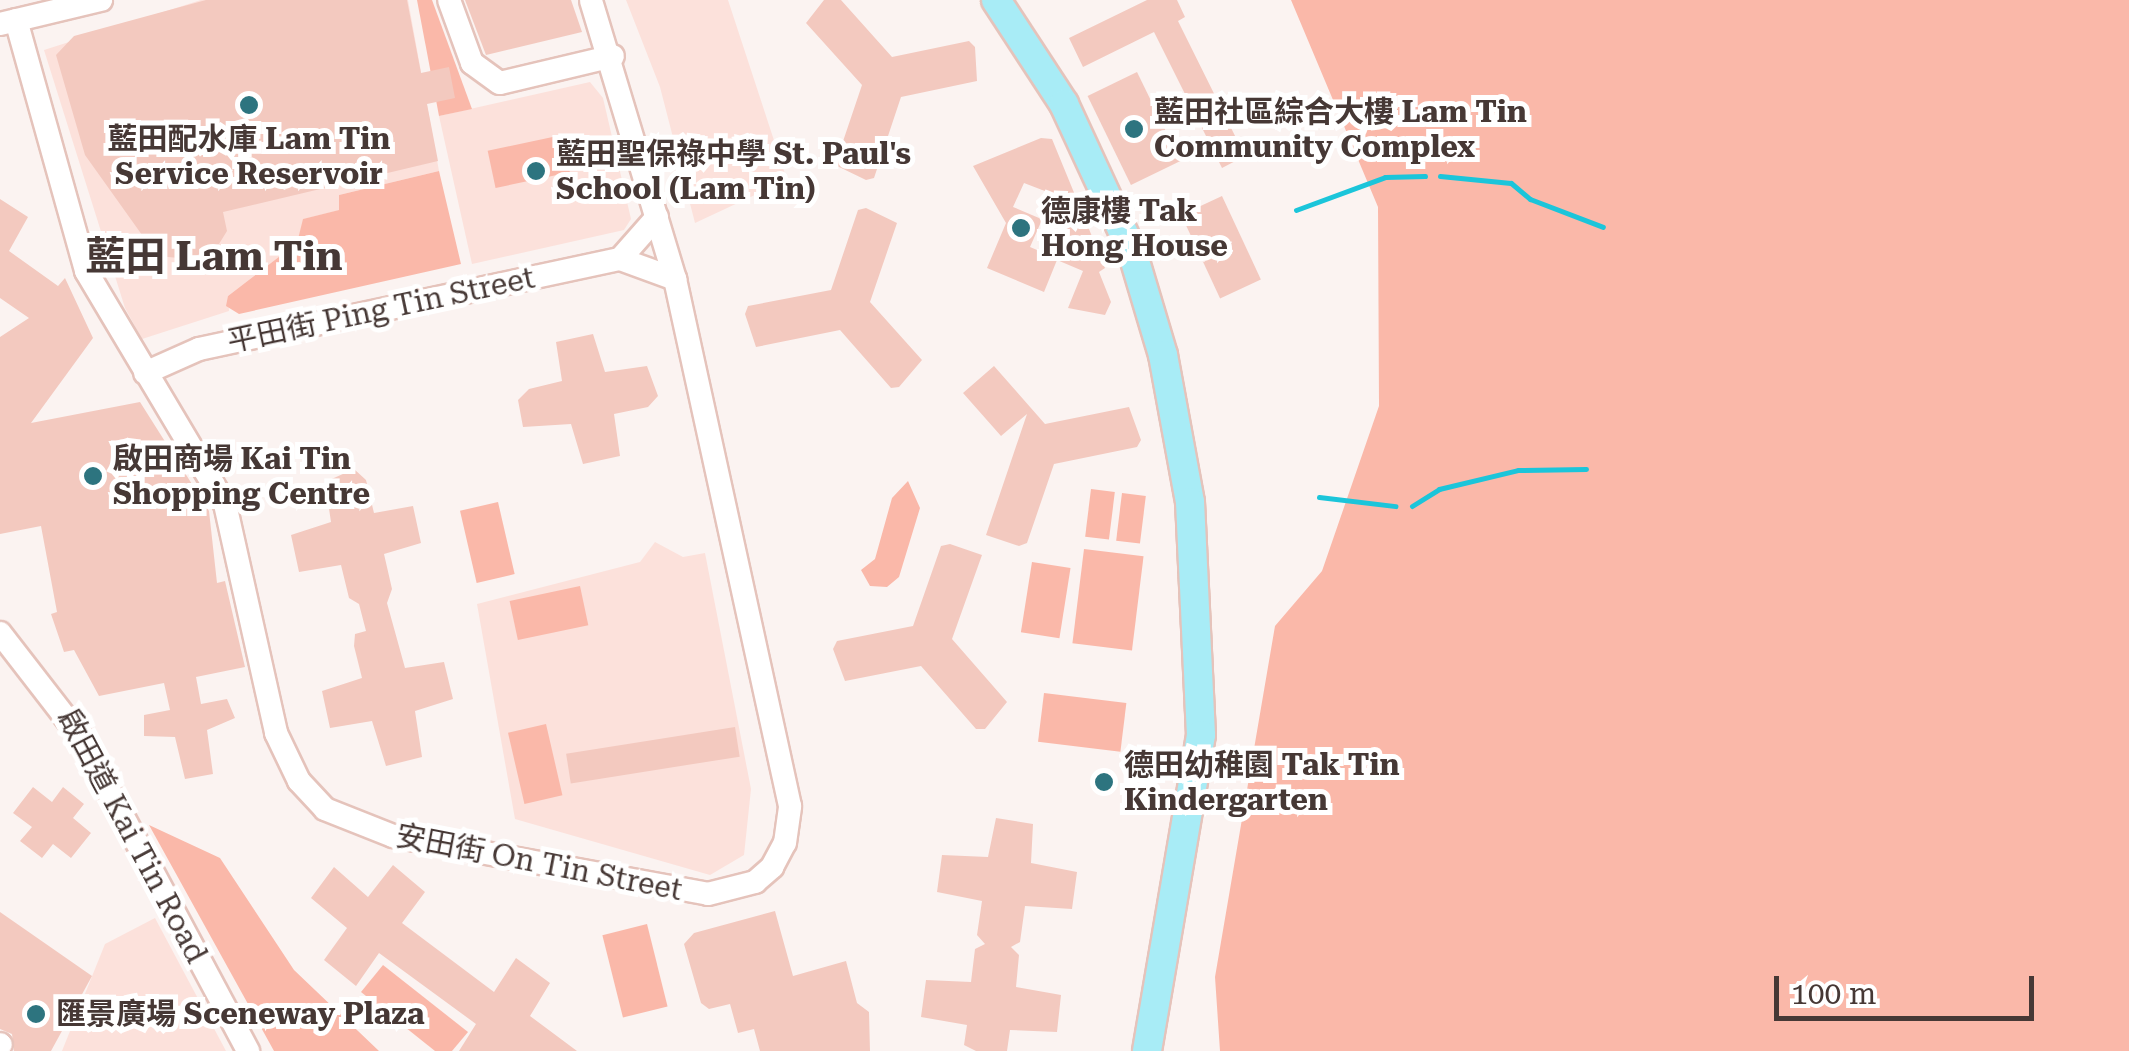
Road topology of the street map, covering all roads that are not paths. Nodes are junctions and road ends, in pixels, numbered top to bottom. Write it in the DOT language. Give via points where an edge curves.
graph roads {
  1 [pos="101,0"];
  2 [pos="449,0"];
  3 [pos="591,0"];
  4 [pos="996,0"];
  5 [pos="8,22"];
  6 [pos="612,56"];
  7 [pos="657,217"];
  8 [pos="620,259"];
  9 [pos="675,279"];
  10 [pos="145,374"];
  11 [pos="0,633"];
  12 [pos="248,1051"];
  13 [pos="1147,1051"];
  1 -- 5 [label="street"];
  2 -- 6 [label="street" via="472,63 500,83"];
  3 -- 6 [label="street, 安田街 On Tin Street"];
  4 -- 13 [label="main road" via="1082,136 1132,251 1163,355 1190,502 1201,613 1201,735"];
  5 -- 10 [label="street, 安田街 On Tin Street" via="86,270"];
  6 -- 7 [label="street, 安田街 On Tin Street"];
  7 -- 8 [label="street"];
  7 -- 9 [label="street, 安田街 On Tin Street"];
  8 -- 9 [label="street"];
  8 -- 10 [label="street, 平田街 Ping Tin Street" via="199,349"];
  9 -- 10 [label="street, 安田街 On Tin Street" via="790,806 786,843 772,867 754,882 708,894 394,836 325,809 299,781 276,734 225,504"];
  11 -- 12 [label="street, 啟田道 Kai Tin Road" via="80,736"];
}
